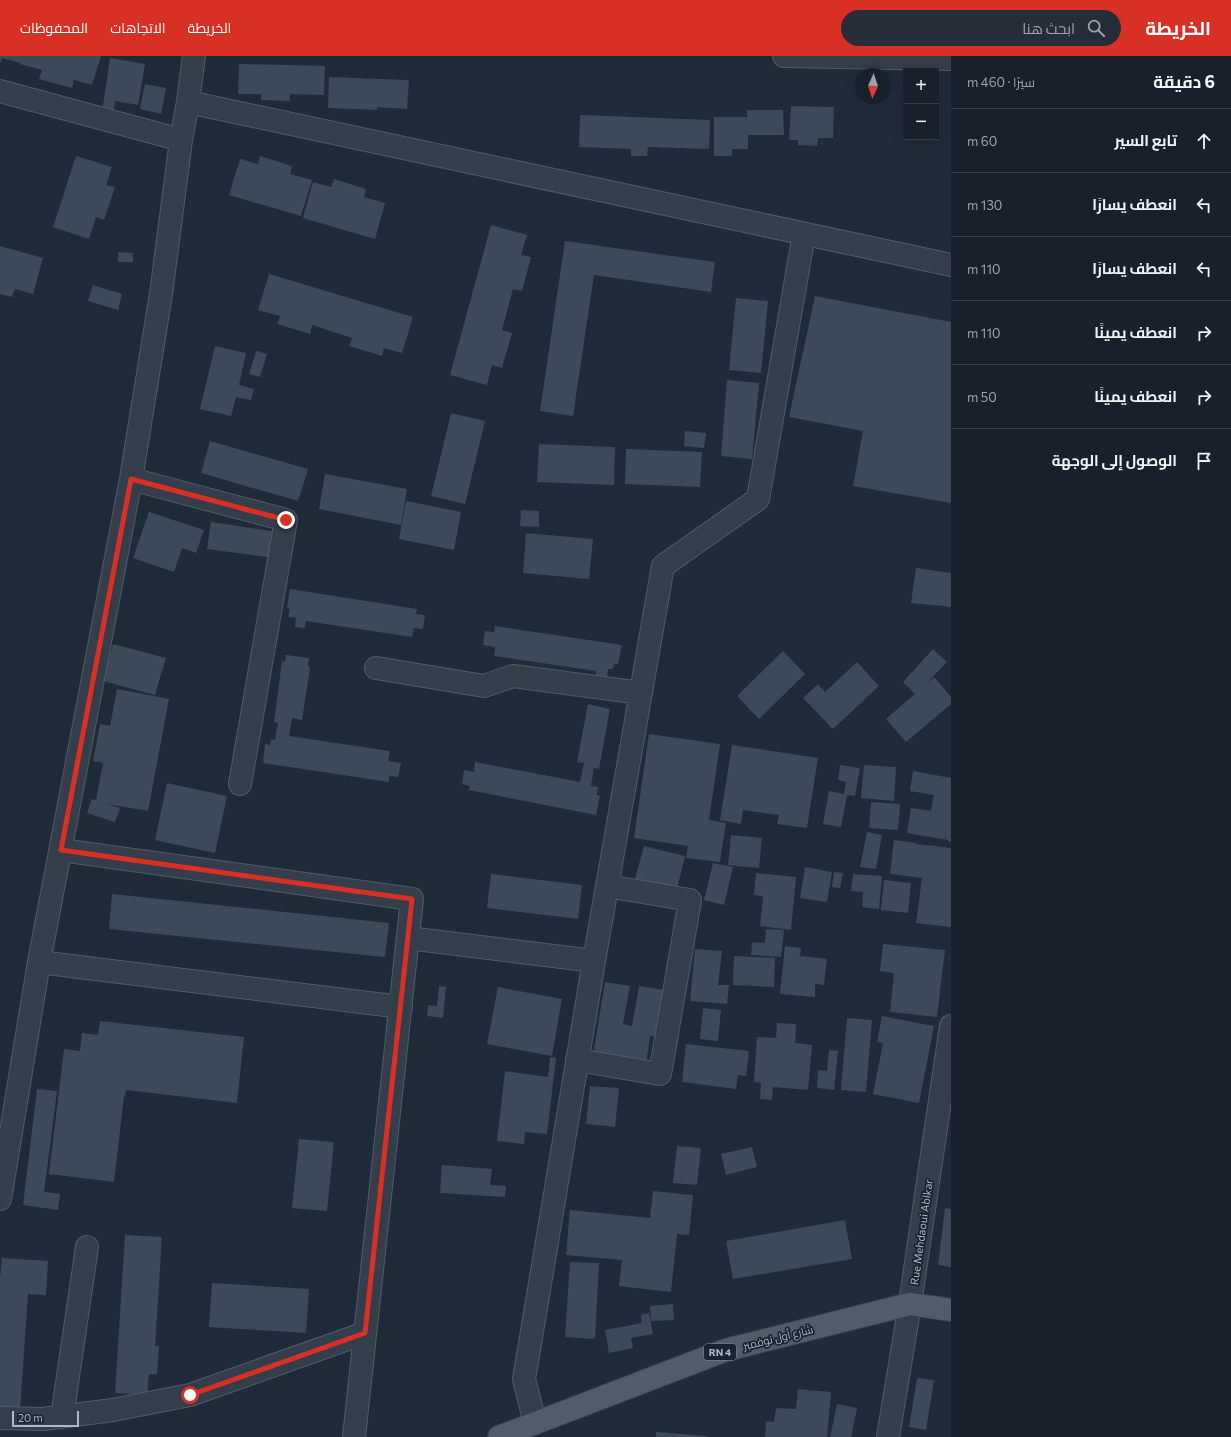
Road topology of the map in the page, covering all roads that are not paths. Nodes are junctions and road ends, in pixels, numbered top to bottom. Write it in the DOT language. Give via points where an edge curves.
graph roads {
  1 [pos="194,56"];
  2 [pos="784,56"];
  3 [pos="951,59"];
  4 [pos="0,91"];
  5 [pos="188,102"];
  6 [pos="181,140"];
  7 [pos="804,234"];
  8 [pos="951,265"];
  9 [pos="131,479"];
  10 [pos="376,668"];
  11 [pos="641,694"];
  12 [pos="240,784"];
  13 [pos="61,850"];
  14 [pos="607,886"];
  15 [pos="408,938"];
  16 [pos="594,961"];
  17 [pos="39,962"];
  18 [pos="401,1007"];
  19 [pos="951,1026"];
  20 [pos="577,1060"];
  21 [pos="0,1199"];
  22 [pos="87,1247"];
  23 [pos="910,1304"];
  24 [pos="951,1310"];
  25 [pos="365,1333"];
  26 [pos="62,1417"];
  27 [pos="0,1418"];
  28 [pos="535,1423"];
  29 [pos="354,1437"];
  30 [pos="499,1437"];
  31 [pos="888,1437"];
  1 -- 5 [label="street"];
  2 -- 3 [label="street"];
  4 -- 6 [label="street"];
  5 -- 6 [label="street"];
  5 -- 7 [label="street"];
  6 -- 9 [label="street"];
  7 -- 8 [label="street"];
  7 -- 11 [label="street" via="758,499 663,566"];
  9 -- 12 [label="street" via="286,520"];
  9 -- 13 [label="street"];
  10 -- 11 [label="street" via="484,686 513,676"];
  11 -- 14 [label="street"];
  13 -- 15 [label="street" via="412,899"];
  13 -- 17 [label="street"];
  14 -- 16 [label="street"];
  14 -- 20 [label="street" via="690,900 660,1074"];
  15 -- 16 [label="street"];
  15 -- 18 [label="street"];
  16 -- 20 [label="street"];
  17 -- 18 [label="street"];
  17 -- 21 [label="street"];
  18 -- 25 [label="street"];
  19 -- 23 [label="street, Rue Mehdaoui Ablkar"];
  20 -- 28 [label="street" via="524,1379"];
  22 -- 26 [label="street"];
  23 -- 24 [label="main road, شارع أول نوفمبر / RN 4"];
  23 -- 28 [label="main road, شارع أول نوفمبر / RN 4" via="726,1350"];
  23 -- 31 [label="street, Rue Mehdaoui Ablkar"];
  25 -- 26 [label="street" via="190,1395"];
  25 -- 29 [label="street"];
  26 -- 27 [label="street"];
  28 -- 30 [label="main road, شارع أول نوفمبر / RN 4"];
}
